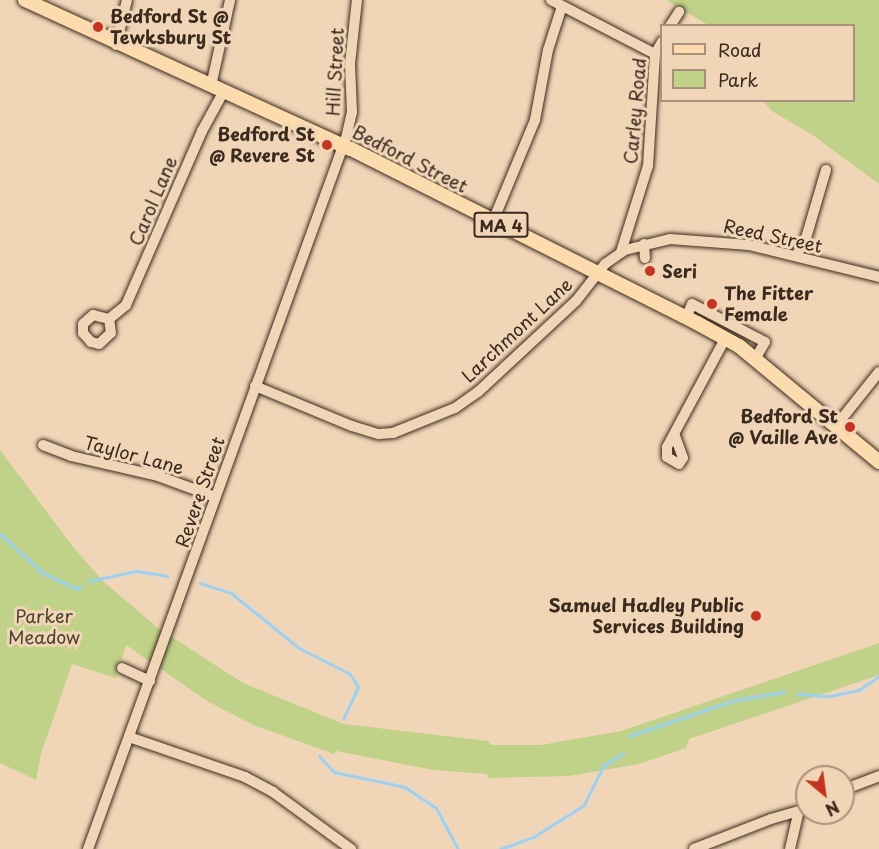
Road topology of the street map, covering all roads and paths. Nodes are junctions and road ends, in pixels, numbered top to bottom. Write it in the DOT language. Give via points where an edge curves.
graph roads {
  1 [pos="25,0"];
  2 [pos="127,0"];
  3 [pos="230,0"];
  4 [pos="357,0"];
  5 [pos="551,0"];
  6 [pos="562,6"];
  7 [pos="679,12"];
  8 [pos="671,24"];
  9 [pos="116,45"];
  10 [pos="660,45"];
  11 [pos="655,54"];
  12 [pos="217,88"];
  13 [pos="343,146"];
  14 [pos="826,170"];
  15 [pos="493,221"];
  16 [pos="644,244"];
  17 [pos="621,252"];
  18 [pos="796,256"];
  19 [pos="645,258"];
  20 [pos="596,273"];
  21 [pos="879,278"];
  22 [pos="686,318"];
  23 [pos="109,320"];
  24 [pos="725,339"];
  25 [pos="755,358"];
  26 [pos="879,372"];
  27 [pos="255,386"];
  28 [pos="836,426"];
  29 [pos="675,436"];
  30 [pos="43,445"];
  31 [pos="879,462"];
  32 [pos="215,497"];
  33 [pos="122,668"];
  34 [pos="150,681"];
  35 [pos="129,737"];
  36 [pos="879,776"];
  37 [pos="855,785"];
  38 [pos="795,814"];
  39 [pos="798,825"];
  40 [pos="88,849"];
  41 [pos="351,849"];
  42 [pos="694,849"];
  43 [pos="789,849"];
  1 -- 9 [label="main road, Bedford Street / MA 4"];
  2 -- 9 [label="street"];
  3 -- 12 [label="street, Carol Lane"];
  4 -- 13 [label="street, Hill Street" via="350,64 352,112"];
  5 -- 6 [label="street"];
  6 -- 11 [label="street"];
  6 -- 15 [label="street" via="535,120"];
  7 -- 8 [label="street"];
  9 -- 12 [label="main road, Bedford Street / MA 4"];
  10 -- 11 [label="street, Carley Road"];
  11 -- 17 [label="street, Carley Road" via="648,166"];
  12 -- 13 [label="main road, Bedford Street / MA 4"];
  12 -- 23 [label="street, Carol Lane" via="126,305"];
  13 -- 15 [label="main road, Bedford Street / MA 4"];
  13 -- 27 [label="street, Revere Street"];
  14 -- 18 [label="street" via="806,238"];
  15 -- 20 [label="main road, Bedford Street / MA 4"];
  16 -- 17 [label="street, Reed Street"];
  16 -- 18 [label="street, Reed Street" via="699,239"];
  16 -- 19 [label="street"];
  17 -- 20 [label="street, Reed Street"];
  18 -- 21 [label="street, Reed Street"];
  20 -- 22 [label="main road, Bedford Street / MA 4"];
  20 -- 27 [label="street, Larchmont Lane" via="576,301 478,392 455,408 393,433 379,434 352,426"];
  22 -- 24 [label="main road, Bedford Street / MA 4"];
  22 -- 25 [label="street" via="692,304 765,342"];
  24 -- 25 [label="main road, Bedford Street / MA 4"];
  24 -- 29 [label="street"];
  25 -- 28 [label="main road, Bedford Street / MA 4"];
  26 -- 28 [label="street"];
  27 -- 32 [label="street, Revere Street"];
  28 -- 31 [label="main road, Bedford Street / MA 4"];
  30 -- 32 [label="street, Taylor Lane" via="71,456 158,476"];
  32 -- 34 [label="street, Revere Street"];
  33 -- 34 [label="street"];
  34 -- 35 [label="street, Revere Street"];
  35 -- 40 [label="street, Revere Street"];
  35 -- 41 [label="street" via="245,777 273,792"];
  36 -- 37 [label="street"];
  38 -- 42 [label="street"];
  39 -- 43 [label="street"];
}
